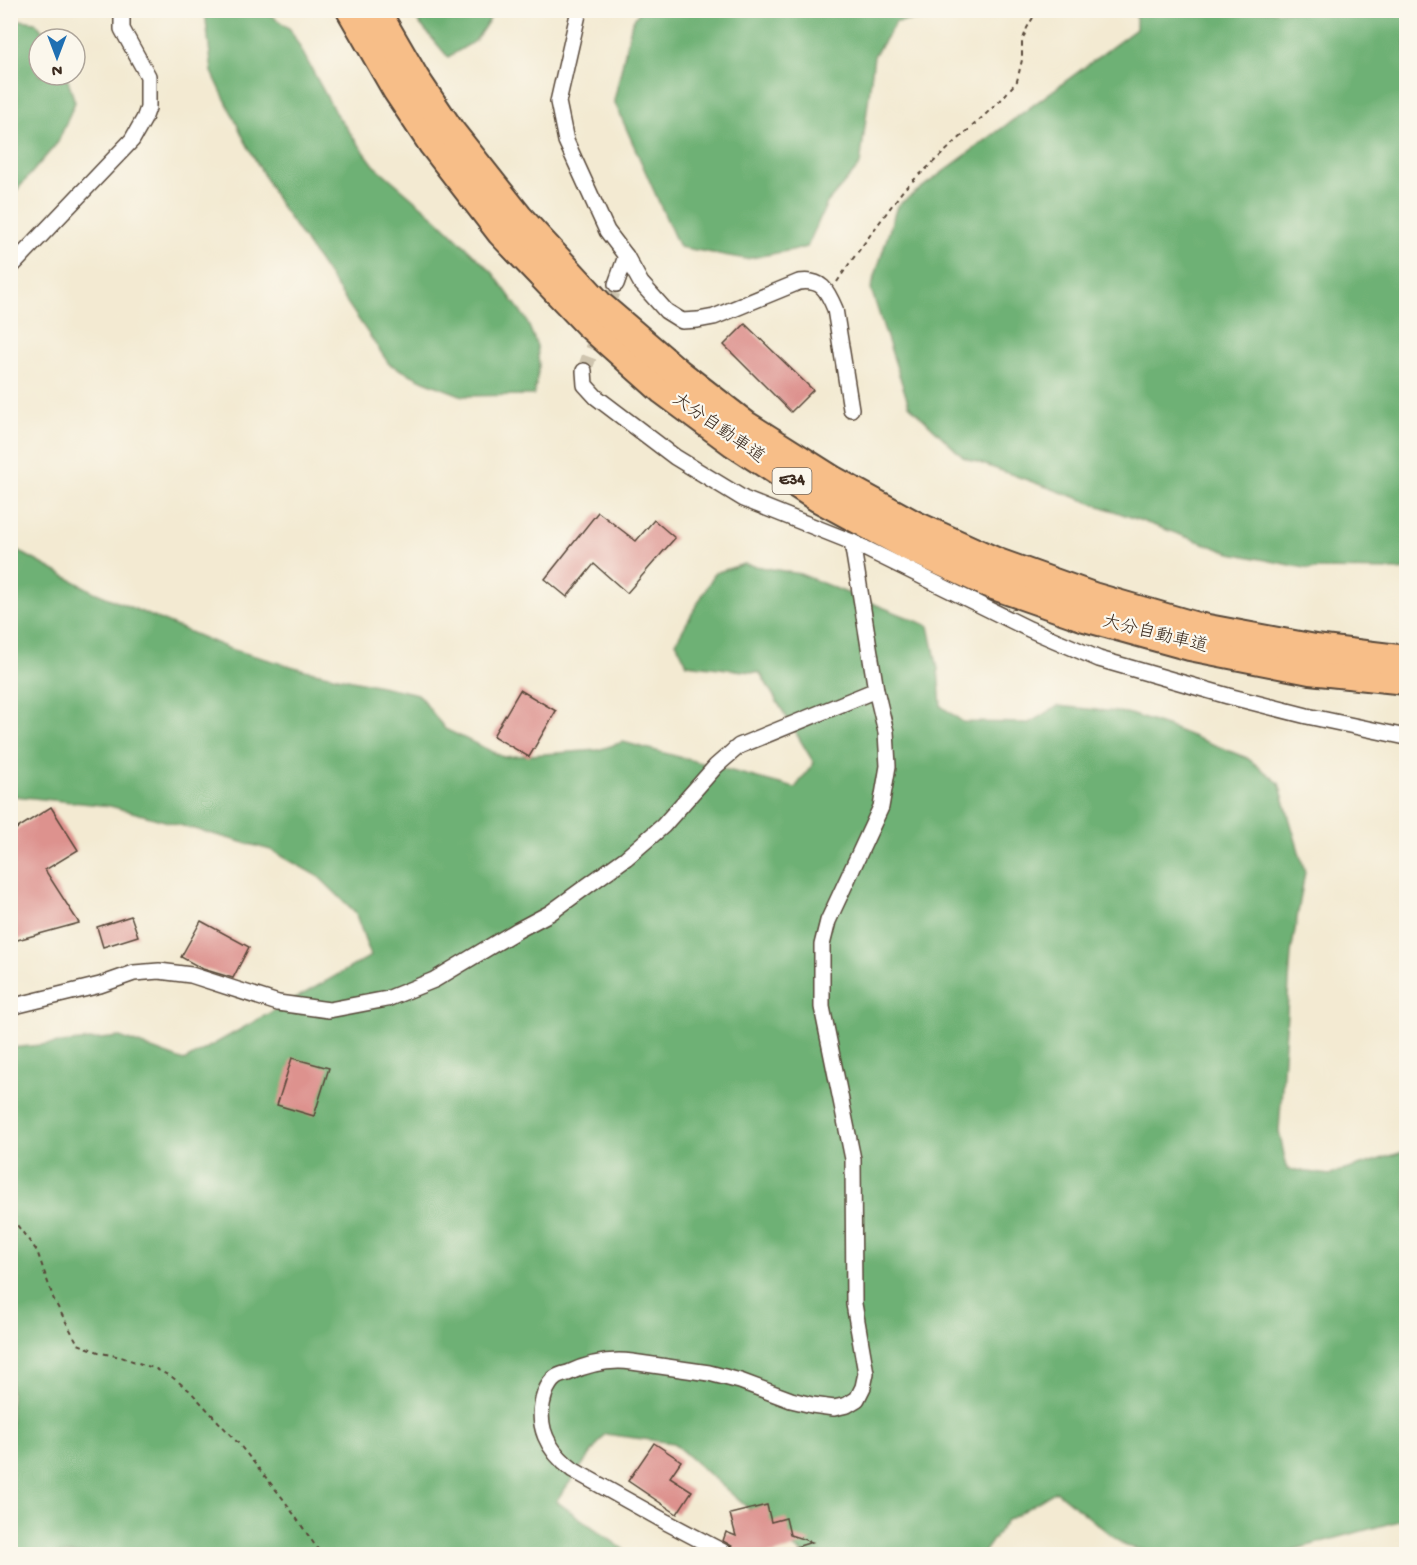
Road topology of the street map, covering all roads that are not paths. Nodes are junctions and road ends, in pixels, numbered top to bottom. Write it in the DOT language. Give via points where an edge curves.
graph roads {
  1 [pos="122,10"];
  2 [pos="351,10"];
  3 [pos="375,10"];
  4 [pos="579,10"];
  5 [pos="626,256"];
  6 [pos="10,268"];
  7 [pos="616,284"];
  8 [pos="584,371"];
  9 [pos="851,409"];
  10 [pos="852,542"];
  11 [pos="1407,660"];
  12 [pos="1407,680"];
  13 [pos="876,690"];
  14 [pos="1407,737"];
  15 [pos="10,1007"];
  16 [pos="727,1554"];
  1 -- 6 [label="street" via="122,29 148,76 144,119 132,140"];
  2 -- 12 [label="highway, 大分自動車道 / E34" via="433,144 501,232 588,323 663,390 732,442 819,498 988,583 1085,617 1190,646 1299,668"];
  3 -- 11 [label="highway, 大分自動車道 / E34" via="450,131 518,217 601,307 678,374 822,474 914,525 998,563 1093,597 1197,627 1315,649"];
  4 -- 5 [label="street" via="558,102 566,141 607,231"];
  5 -- 7 [label="street"];
  5 -- 9 [label="street" via="659,304 682,321 714,317 799,282 818,282 835,309"];
  8 -- 10 [label="street" via="585,385 596,397 702,475 744,499"];
  10 -- 13 [label="street"];
  10 -- 14 [label="street" via="1099,659 1216,693"];
  13 -- 15 [label="street" via="739,746 663,826 550,913 434,980 387,999 328,1010 278,1003 191,975 159,970 134,973"];
  13 -- 16 [label="street" via="886,732 888,766 881,807 828,921 822,945 822,1007 853,1159 854,1304 866,1373 864,1386 857,1399 834,1408 791,1400 709,1373 621,1360 578,1368 555,1378 543,1399 542,1428 565,1464"];
}
